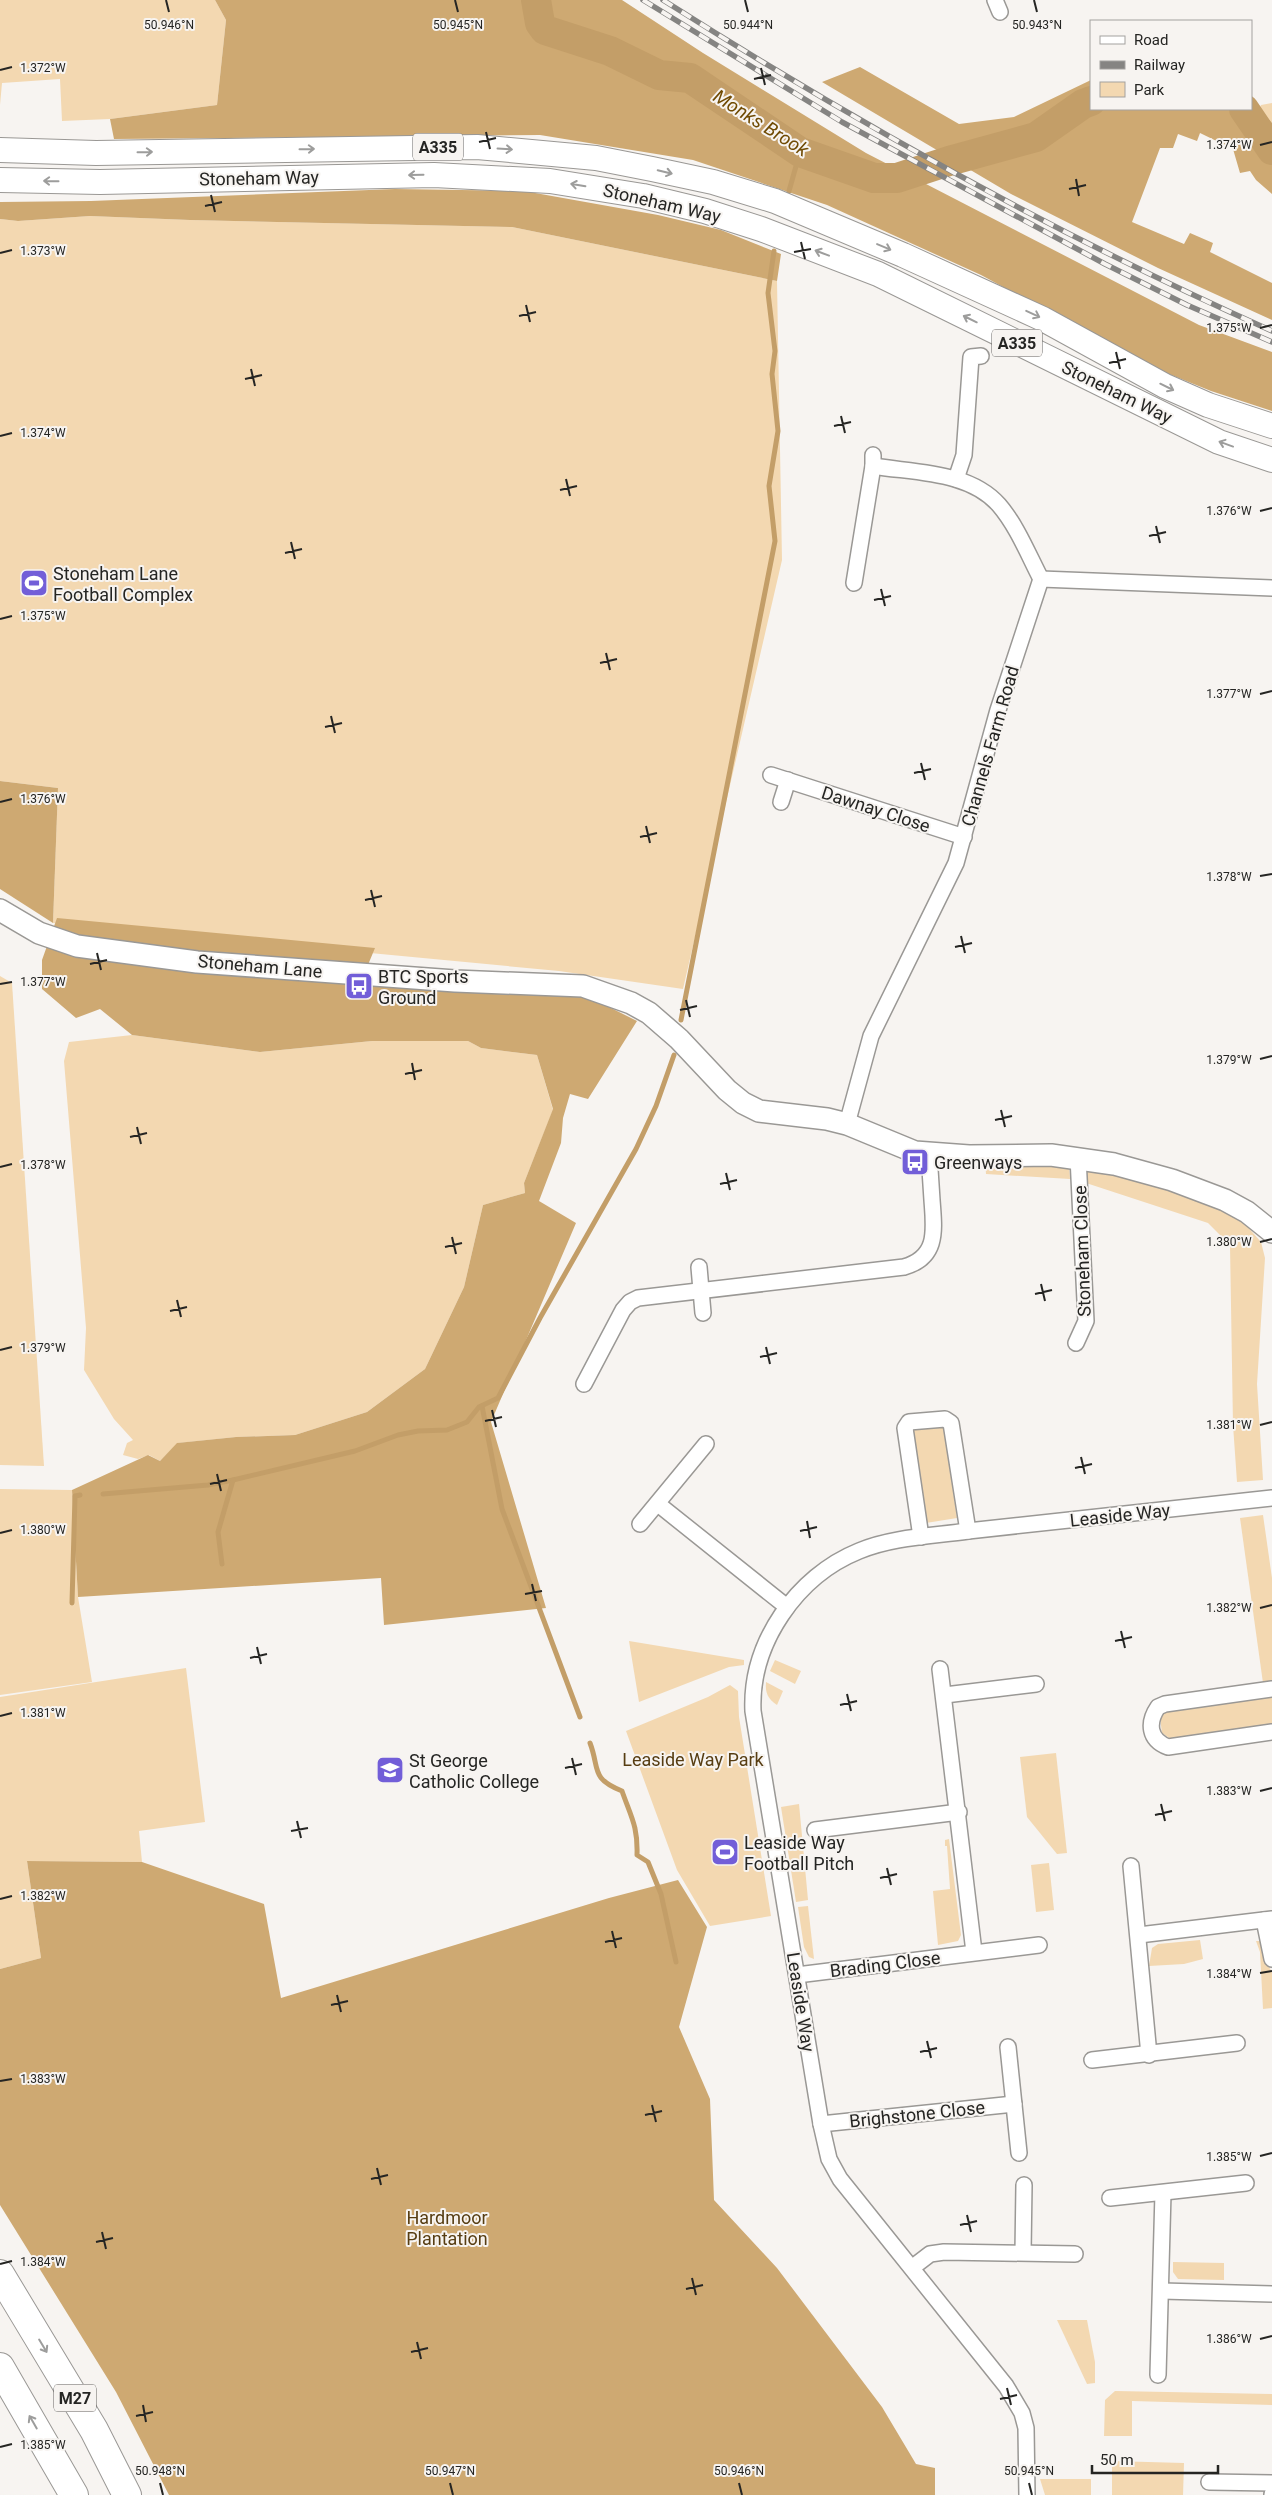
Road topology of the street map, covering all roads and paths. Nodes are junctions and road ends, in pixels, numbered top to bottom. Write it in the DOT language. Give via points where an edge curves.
graph roads {
  1 [pos="0,150"];
  2 [pos="0,180"];
  3 [pos="981,356"];
  4 [pos="1272,426"];
  5 [pos="1272,460"];
  6 [pos="956,479"];
  7 [pos="1041,579"];
  8 [pos="854,582"];
  9 [pos="1272,588"];
  10 [pos="771,774"];
  11 [pos="788,780"];
  12 [pos="781,802"];
  13 [pos="964,837"];
  14 [pos="0,910"];
  15 [pos="847,1124"];
  16 [pos="929,1154"];
  17 [pos="1078,1157"];
  18 [pos="1272,1232"];
  19 [pos="699,1267"];
  20 [pos="702,1290"];
  21 [pos="703,1313"];
  22 [pos="1076,1343"];
  23 [pos="584,1384"];
  24 [pos="706,1444"];
  25 [pos="1272,1498"];
  26 [pos="658,1504"];
  27 [pos="640,1524"];
  28 [pos="968,1531"];
  29 [pos="921,1537"];
  30 [pos="787,1607"];
  31 [pos="940,1669"];
  32 [pos="1036,1684"];
  33 [pos="1272,1689"];
  34 [pos="945,1695"];
  35 [pos="1272,1732"];
  36 [pos="959,1812"];
  37 [pos="815,1830"];
  38 [pos="1131,1866"];
  39 [pos="1268,1919"];
  40 [pos="1139,1935"];
  41 [pos="1039,1945"];
  42 [pos="974,1952"];
  43 [pos="1272,1958"];
  44 [pos="797,1975"];
  45 [pos="1237,2043"];
  46 [pos="1008,2047"];
  47 [pos="1149,2055"];
  48 [pos="1092,2060"];
  49 [pos="1014,2104"];
  50 [pos="821,2124"];
  51 [pos="1018,2153"];
  52 [pos="1246,2183"];
  53 [pos="1024,2185"];
  54 [pos="1163,2194"];
  55 [pos="1110,2198"];
  56 [pos="1023,2252"];
  57 [pos="1076,2254"];
  58 [pos="913,2267"];
  59 [pos="0,2274"];
  60 [pos="1162,2291"];
  61 [pos="1272,2294"];
  62 [pos="0,2367"];
  63 [pos="1158,2374"];
  64 [pos="1208,2482"];
  65 [pos="1272,2483"];
  66 [pos="74,2495"];
  67 [pos="126,2495"];
  68 [pos="1027,2495"];
  1 -- 4 [label="main road, Stoneham Way / A335, one-way" via="96,153 477,147 596,158 713,182 784,205 903,255 1043,318 1166,386 1208,405"];
  5 -- 2 [label="main road, Stoneham Way / A335, one-way" via="1219,442 878,274 742,223 643,196 550,181 434,175 109,182"];
  3 -- 6 [label="street" via="971,357 964,456"];
  6 -- 7 [label="street" via="977,488 999,505"];
  6 -- 8 [label="street" via="873,460"];
  7 -- 9 [label="street"];
  7 -- 13 [label="street, Channels Farm Road" via="998,710"];
  10 -- 11 [label="street, Dawnay Close"];
  11 -- 12 [label="street"];
  11 -- 13 [label="street, Dawnay Close"];
  13 -- 15 [label="street, Channels Farm Road" via="956,864 871,1036"];
  14 -- 15 [label="street, Stoneham Lane" via="39,933 77,946 179,960 445,981 583,986 632,1003 649,1013 743,1103 759,1111"];
  15 -- 16 [label="street, Stoneham Lane" via="897,1146"];
  16 -- 17 [label="street, Stoneham Lane"];
  16 -- 20 [label="street" via="934,1228 932,1241 922,1258 913,1264"];
  17 -- 18 [label="street, Stoneham Lane" via="1148,1172 1207,1193 1238,1207"];
  17 -- 22 [label="street, Stoneham Close" via="1086,1322"];
  19 -- 20 [label="street"];
  20 -- 21 [label="street"];
  20 -- 23 [label="street" via="638,1298 630,1302"];
  24 -- 26 [label="street"];
  25 -- 28 [label="street, Leaside Way"];
  26 -- 27 [label="street"];
  26 -- 30 [label="street"];
  28 -- 29 [label="street, Leaside Way"];
  28 -- 29 [label="street" via="951,1422 945,1419 909,1422 905,1428"];
  29 -- 30 [label="street, Leaside Way" via="860,1550 841,1559 807,1583"];
  30 -- 44 [label="street, Leaside Way" via="771,1631 763,1652 753,1701"];
  31 -- 34 [label="street"];
  32 -- 34 [label="street"];
  33 -- 35 [label="street" via="1165,1704 1158,1707 1151,1722 1154,1738 1168,1747"];
  34 -- 36 [label="street"];
  36 -- 37 [label="street"];
  36 -- 42 [label="street"];
  38 -- 40 [label="street"];
  39 -- 40 [label="street"];
  39 -- 43 [label="street"];
  40 -- 47 [label="street"];
  41 -- 42 [label="street, Brading Close"];
  42 -- 44 [label="street, Brading Close"];
  44 -- 50 [label="street, Leaside Way"];
  45 -- 47 [label="street"];
  46 -- 49 [label="street"];
  47 -- 48 [label="street"];
  49 -- 50 [label="street, Brighstone Close"];
  49 -- 51 [label="street"];
  50 -- 58 [label="street, Leaside Way" via="829,2159 840,2179"];
  52 -- 54 [label="street"];
  53 -- 56 [label="street"];
  54 -- 55 [label="street"];
  54 -- 60 [label="street"];
  56 -- 57 [label="street"];
  56 -- 58 [label="street" via="944,2252 930,2254"];
  58 -- 68 [label="street, Leaside Way" via="1006,2386 1022,2414 1028,2445"];
  59 -- 67 [label="highway, M27, one-way" via="94,2430"];
  60 -- 61 [label="street"];
  60 -- 63 [label="street"];
  66 -- 62 [label="highway, M27, one-way"];
  64 -- 65 [label="street"];
}
